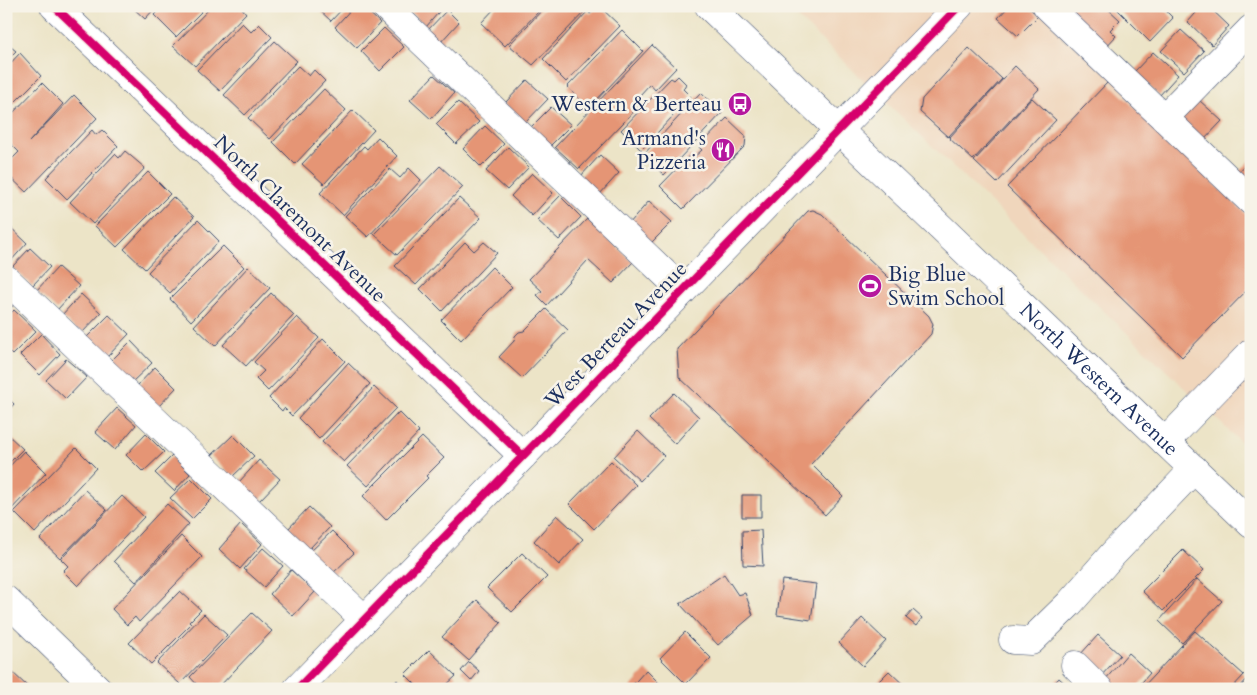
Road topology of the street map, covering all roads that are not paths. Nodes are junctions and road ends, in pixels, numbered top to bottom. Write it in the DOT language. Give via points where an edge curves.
graph roads {
  1 [pos="54,6"];
  2 [pos="385,6"];
  3 [pos="709,6"];
  4 [pos="959,6"];
  5 [pos="1047,6"];
  6 [pos="1251,29"];
  7 [pos="1164,118"];
  8 [pos="838,130"];
  9 [pos="1251,201"];
  10 [pos="6,279"];
  11 [pos="683,291"];
  12 [pos="1251,353"];
  13 [pos="1165,442"];
  14 [pos="523,456"];
  15 [pos="1194,469"];
  16 [pos="1251,524"];
  17 [pos="6,600"];
  18 [pos="364,619"];
  19 [pos="1014,640"];
  20 [pos="1074,665"];
  21 [pos="98,689"];
  22 [pos="297,689"];
  23 [pos="1099,689"];
  1 -- 14 [label="street, North Claremont Avenue"];
  2 -- 11 [label="street"];
  3 -- 8 [label="street, North Western Avenue"];
  4 -- 8 [label="street, West Berteau Avenue"];
  5 -- 7 [label="street"];
  6 -- 7 [label="street"];
  7 -- 9 [label="street"];
  8 -- 11 [label="street, West Berteau Avenue"];
  8 -- 13 [label="street, North Western Avenue"];
  10 -- 18 [label="street"];
  11 -- 14 [label="street, West Berteau Avenue"];
  12 -- 13 [label="street"];
  13 -- 15 [label="street, North Western Avenue"];
  14 -- 18 [label="street, West Berteau Avenue"];
  15 -- 16 [label="street, North Western Avenue"];
  15 -- 19 [label="street" via="1031,642"];
  17 -- 21 [label="street"];
  18 -- 22 [label="street, West Berteau Avenue"];
  20 -- 23 [label="street"];
}
